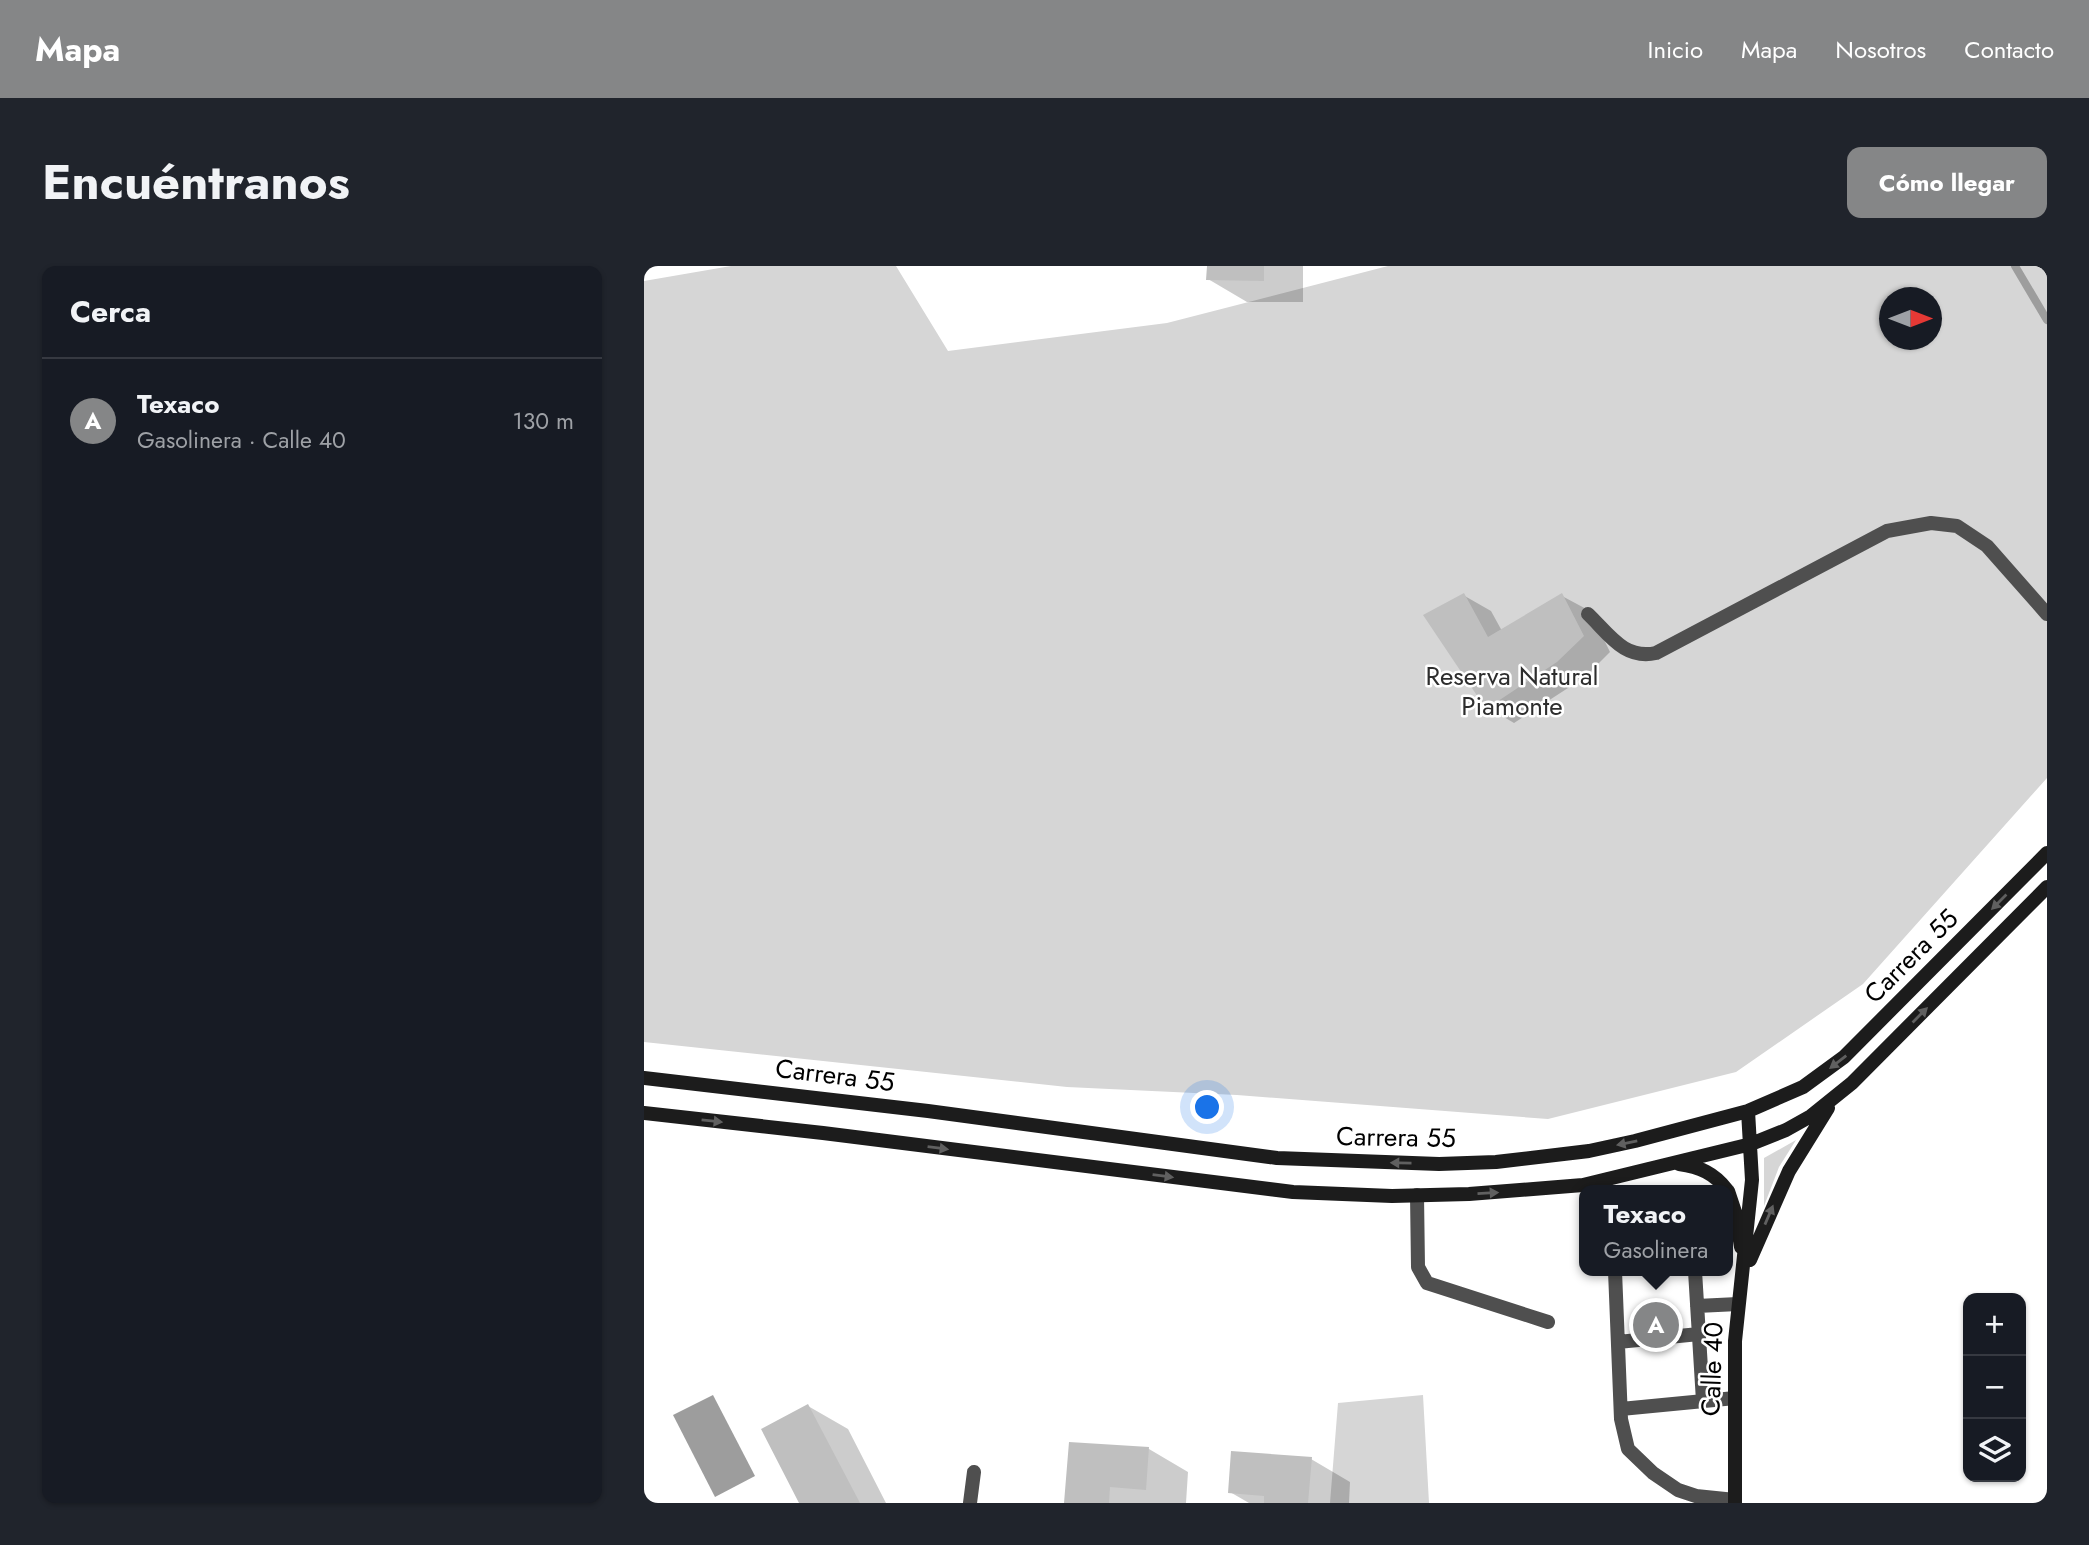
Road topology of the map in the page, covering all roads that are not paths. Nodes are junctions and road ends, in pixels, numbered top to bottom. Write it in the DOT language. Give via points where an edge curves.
graph roads {
  1 [pos="1588,614"];
  2 [pos="2047,614"];
  3 [pos="2047,853"];
  4 [pos="2047,887"];
  5 [pos="644,1078"];
  6 [pos="1835,1099"];
  7 [pos="1748,1111"];
  8 [pos="644,1113"];
  9 [pos="1751,1144"];
  10 [pos="1674,1164"];
  11 [pos="1579,1185"];
  12 [pos="1583,1185"];
  13 [pos="1611,1185"];
  14 [pos="1723,1185"];
  15 [pos="1417,1195"];
  16 [pos="1733,1207"];
  17 [pos="1615,1276"];
  18 [pos="1695,1276"];
  19 [pos="1742,1278"];
  20 [pos="1738,1304"];
  21 [pos="1696,1306"];
  22 [pos="1548,1322"];
  23 [pos="1699,1334"];
  24 [pos="1618,1342"];
  25 [pos="1735,1398"];
  26 [pos="1703,1401"];
  27 [pos="1621,1409"];
  28 [pos="974,1472"];
  29 [pos="1735,1502"];
  30 [pos="970,1503"];
  1 -- 2 [label="street" via="1627,652 1656,653 1887,531 1931,523 1957,526 1987,546"];
  3 -- 7 [label="main road, Carrera 55, one-way" via="1844,1057 1803,1087"];
  6 -- 4 [label="main road, Carrera 55, one-way"];
  7 -- 5 [label="main road, Carrera 55, one-way" via="1589,1151 1496,1162 1377,1162 1276,1158"];
  6 -- 9 [label="main road, Carrera 55" via="1786,1130"];
  19 -- 6 [label="main road, one-way" via="1788,1171"];
  7 -- 9 [label="main road, Calle 40"];
  8 -- 15 [label="main road, Carrera 55, one-way" via="1280,1191"];
  9 -- 10 [label="main road, Carrera 55"];
  9 -- 19 [label="main road, Calle 40"];
  10 -- 13 [label="main road, Carrera 55"];
  10 -- 14 [label="main road" via="1706,1170"];
  15 -- 11 [label="main road, Carrera 55, one-way"];
  12 -- 13 [label="main road, Carrera 55, one-way"];
  15 -- 22 [label="street" via="1418,1267 1427,1283"];
  16 -- 19 [label="main road"];
  17 -- 24 [label="street"];
  18 -- 21 [label="street"];
  19 -- 20 [label="main road, Calle 40"];
  20 -- 21 [label="street"];
  20 -- 25 [label="main road, Calle 40"];
  21 -- 23 [label="street"];
  23 -- 24 [label="street"];
  23 -- 26 [label="street"];
  24 -- 27 [label="street"];
  25 -- 26 [label="street"];
  25 -- 29 [label="main road, Calle 40"];
  26 -- 27 [label="street"];
  27 -- 29 [label="street" via="1628,1449 1653,1473 1678,1490"];
  28 -- 30 [label="street"];
}
